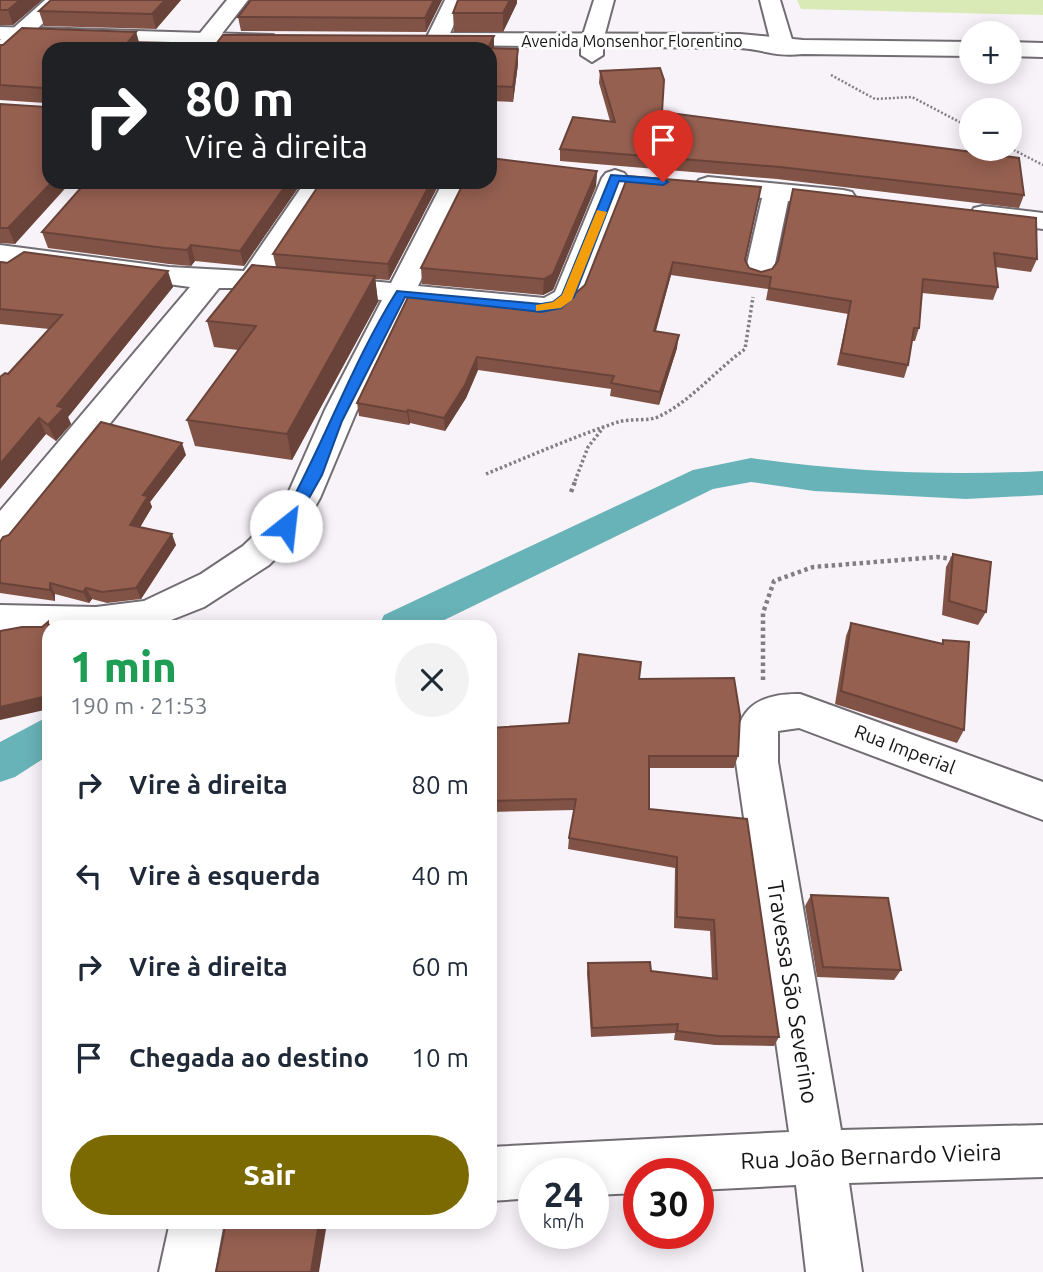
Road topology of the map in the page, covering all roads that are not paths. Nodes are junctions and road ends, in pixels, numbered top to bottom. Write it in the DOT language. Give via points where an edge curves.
graph roads {
  1 [pos="57,0"];
  2 [pos="238,0"];
  3 [pos="455,0"];
  4 [pos="604,0"];
  5 [pos="771,0"];
  6 [pos="410,40"];
  7 [pos="204,42"];
  8 [pos="420,42"];
  9 [pos="435,42"];
  10 [pos="5,43"];
  11 [pos="42,43"];
  12 [pos="792,45"];
  13 [pos="497,46"];
  14 [pos="42,48"];
  15 [pos="592,48"];
  16 [pos="959,48"];
  17 [pos="1022,49"];
  18 [pos="1043,50"];
  19 [pos="497,54"];
  20 [pos="614,177"];
  21 [pos="685,184"];
  22 [pos="313,189"];
  23 [pos="453,189"];
  24 [pos="776,190"];
  25 [pos="870,201"];
  26 [pos="963,211"];
  27 [pos="1043,220"];
  28 [pos="48,228"];
  29 [pos="12,255"];
  30 [pos="759,272"];
  31 [pos="253,279"];
  32 [pos="0,280"];
  33 [pos="211,280"];
  34 [pos="401,293"];
  35 [pos="0,535"];
  36 [pos="0,620"];
  37 [pos="107,620"];
  38 [pos="42,621"];
  39 [pos="765,715"];
  40 [pos="1043,801"];
  41 [pos="1043,1151"];
  42 [pos="819,1157"];
  43 [pos="497,1174"];
  44 [pos="196,1229"];
  45 [pos="187,1272"];
  46 [pos="834,1272"];
  1 -- 10 [label="street"];
  2 -- 7 [label="street"];
  3 -- 9 [label="street"];
  4 -- 15 [label="street"];
  5 -- 12 [label="street"];
  6 -- 8 [label="street, Avenida Monsenhor Florentino"];
  10 -- 11 [label="street"];
  10 -- 14 [label="street"];
  12 -- 15 [label="street, Avenida Monsenhor Florentino" via="742,54"];
  12 -- 16 [label="street, Avenida Monsenhor Florentino"];
  13 -- 15 [label="street, Avenida Monsenhor Florentino"];
  15 -- 19 [label="street, Avenida Monsenhor Florentino"];
  17 -- 18 [label="street"];
  20 -- 34 [label="street" via="563,302 541,308"];
  21 -- 24 [label="street"];
  22 -- 31 [label="street"];
  23 -- 34 [label="street"];
  24 -- 25 [label="street"];
  24 -- 30 [label="street"];
  26 -- 27 [label="street"];
  28 -- 29 [label="street"];
  29 -- 32 [label="street"];
  29 -- 33 [label="street"];
  31 -- 33 [label="street"];
  31 -- 34 [label="street"];
  33 -- 35 [label="street"];
  34 -- 37 [label="street" via="286,526 240,568 191,597 130,619"];
  36 -- 38 [label="street"];
  39 -- 40 [label="street, Rua Imperial" via="779,709 800,711"];
  39 -- 42 [label="street, Travessa São Severino" via="754,741"];
  41 -- 42 [label="street, Rua João Bernardo Vieira"];
  42 -- 43 [label="street, Rua João Bernardo Vieira"];
  42 -- 46 [label="street, Travessa São Severino"];
  44 -- 45 [label="street"];
}
